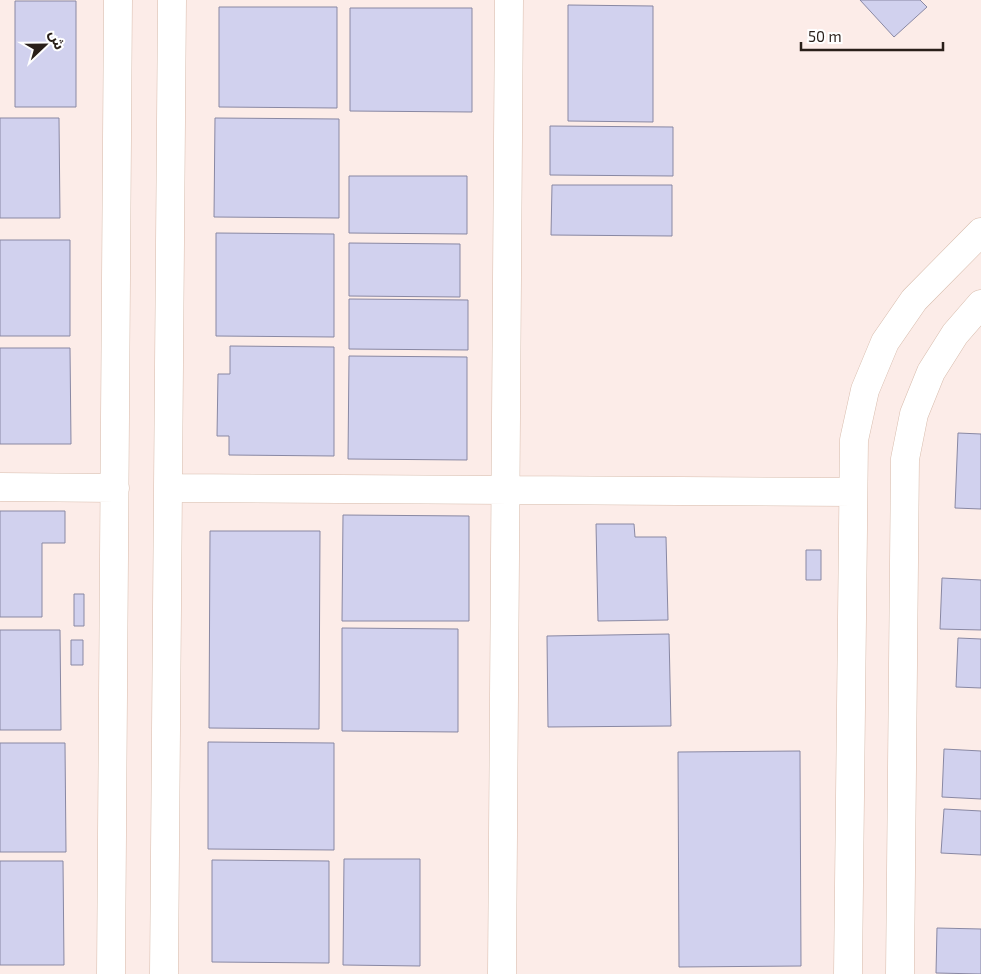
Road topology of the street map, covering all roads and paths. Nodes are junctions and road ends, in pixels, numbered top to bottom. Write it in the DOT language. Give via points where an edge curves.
graph roads {
  1 [pos="118,0"];
  2 [pos="172,0"];
  3 [pos="509,0"];
  4 [pos="981,232"];
  5 [pos="981,304"];
  6 [pos="0,487"];
  7 [pos="115,488"];
  8 [pos="168,488"];
  9 [pos="505,490"];
  10 [pos="853,492"];
  11 [pos="111,974"];
  12 [pos="164,974"];
  13 [pos="502,974"];
  14 [pos="848,974"];
  15 [pos="900,974"];
  1 -- 7 [label="street"];
  2 -- 8 [label="street"];
  3 -- 9 [label="street"];
  4 -- 10 [label="street" via="914,300 885,342 865,390 854,440"];
  5 -- 15 [label="street" via="954,334 931,372 914,414 905,459"];
  6 -- 7 [label="street"];
  7 -- 11 [label="street"];
  8 -- 9 [label="street"];
  8 -- 12 [label="street"];
  9 -- 10 [label="street"];
  9 -- 13 [label="street"];
  10 -- 14 [label="street"];
}
